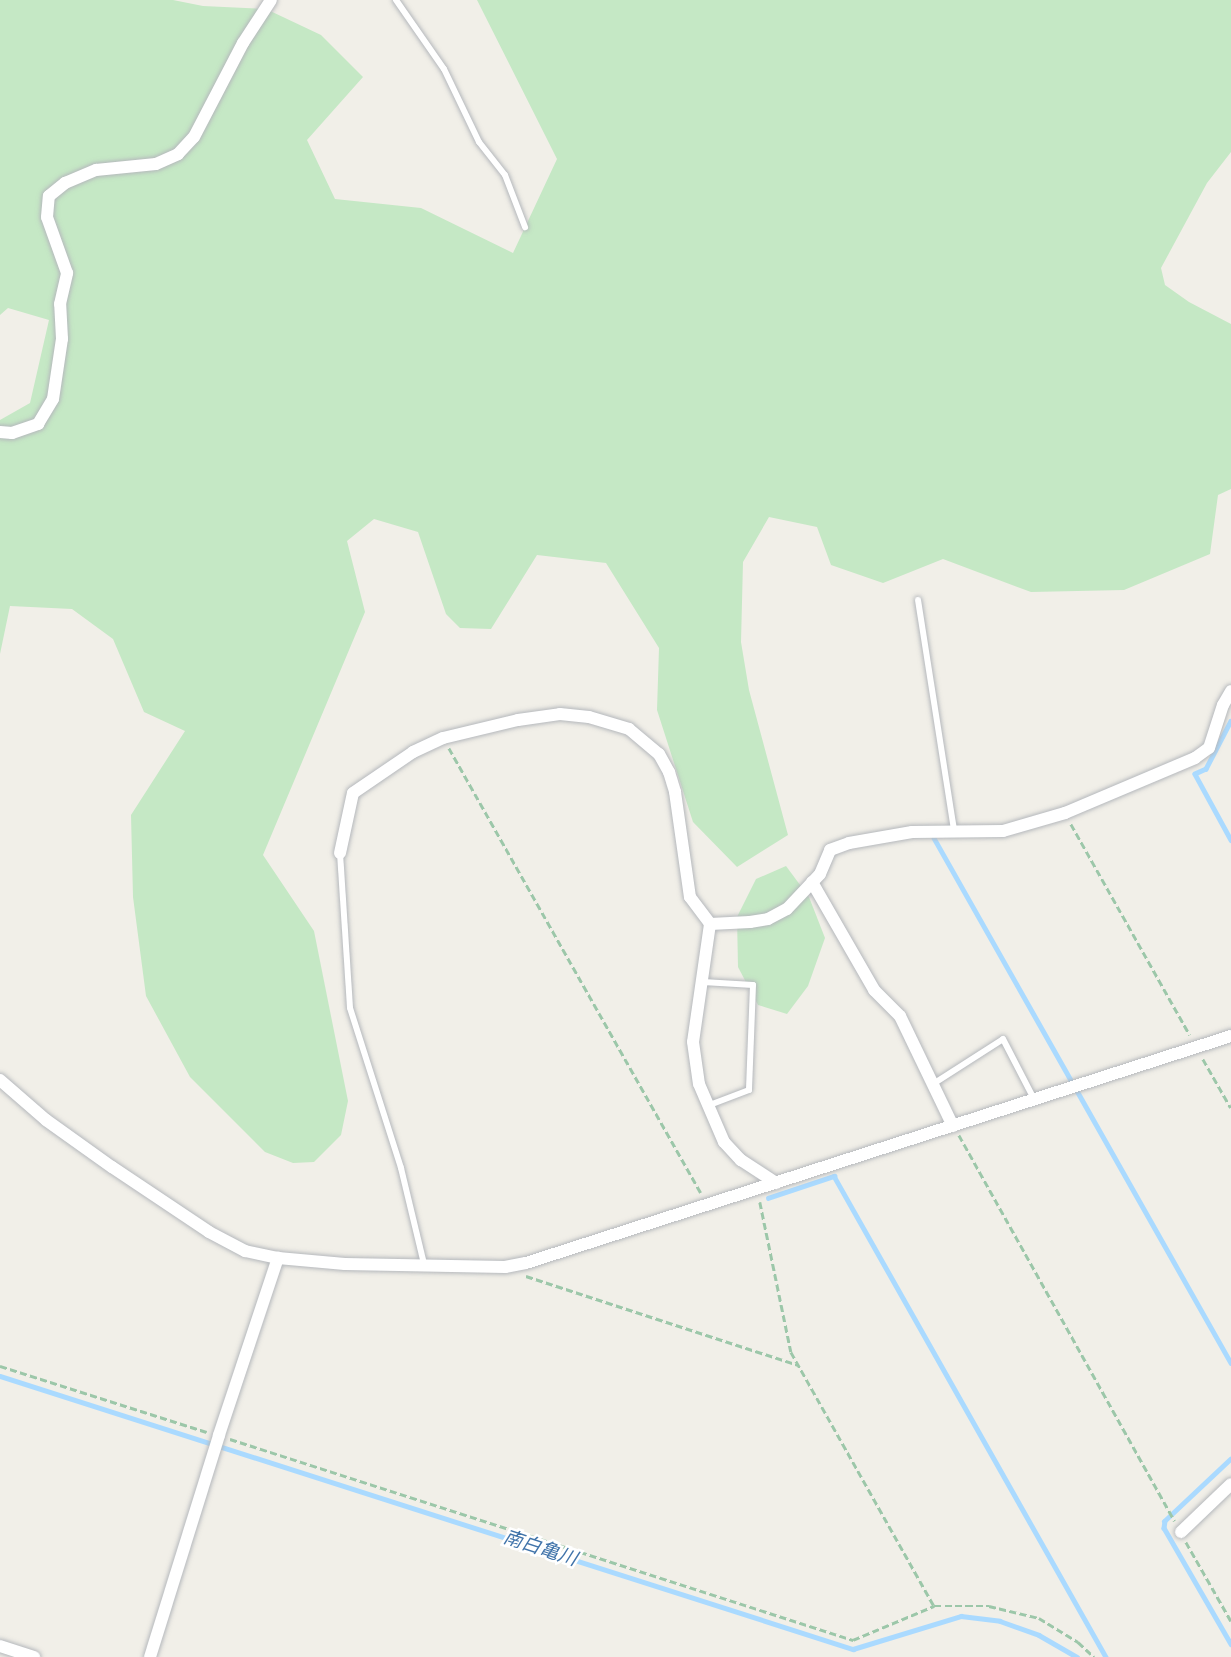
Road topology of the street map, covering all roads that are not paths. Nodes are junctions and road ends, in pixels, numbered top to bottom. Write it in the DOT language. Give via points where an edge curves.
graph roads {
  1 [pos="271,0"];
  2 [pos="396,0"];
  3 [pos="526,227"];
  4 [pos="0,432"];
  5 [pos="918,600"];
  6 [pos="1231,691"];
  7 [pos="954,831"];
  8 [pos="340,853"];
  9 [pos="812,882"];
  10 [pos="710,924"];
  11 [pos="703,982"];
  12 [pos="1231,1036"];
  13 [pos="0,1080"];
  14 [pos="933,1084"];
  15 [pos="1034,1099"];
  16 [pos="707,1105"];
  17 [pos="953,1126"];
  18 [pos="776,1183"];
  19 [pos="278,1258"];
  20 [pos="425,1266"];
  21 [pos="1231,1484"];
  22 [pos="1181,1532"];
  23 [pos="0,1646"];
  24 [pos="34,1657"];
  25 [pos="150,1657"];
  1 -- 4 [label="street" via="194,136 177,154 156,164 96,170 65,183 49,196 47,217 67,273 60,304 61,339 53,399 38,424"];
  2 -- 3 [label="lane" via="444,69 479,142 505,175"];
  5 -- 7 [label="lane"];
  6 -- 7 [label="street" via="1209,748 1195,758 1065,813 1003,831"];
  7 -- 9 [label="street" via="912,832 849,843 830,850"];
  8 -- 10 [label="street" via="353,793 413,752 443,738 518,720 560,714 589,717 629,729 659,754 675,792 690,897"];
  8 -- 20 [label="lane" via="350,1008 401,1168"];
  9 -- 10 [label="street" via="787,909 768,919"];
  9 -- 14 [label="street" via="874,990 900,1016"];
  10 -- 11 [label="street"];
  11 -- 16 [label="street" via="693,1042"];
  11 -- 16 [label="lane" via="753,985 749,1090"];
  12 -- 15 [label="street"];
  13 -- 19 [label="street" via="46,1121 208,1232 245,1251"];
  14 -- 15 [label="lane" via="1003,1039"];
  14 -- 17 [label="street"];
  15 -- 17 [label="street"];
  16 -- 18 [label="street" via="724,1142 741,1160"];
  17 -- 18 [label="street"];
  18 -- 20 [label="street" via="517,1265"];
  19 -- 20 [label="street"];
  19 -- 25 [label="street"];
  21 -- 22 [label="street"];
  23 -- 24 [label="street"];
}
